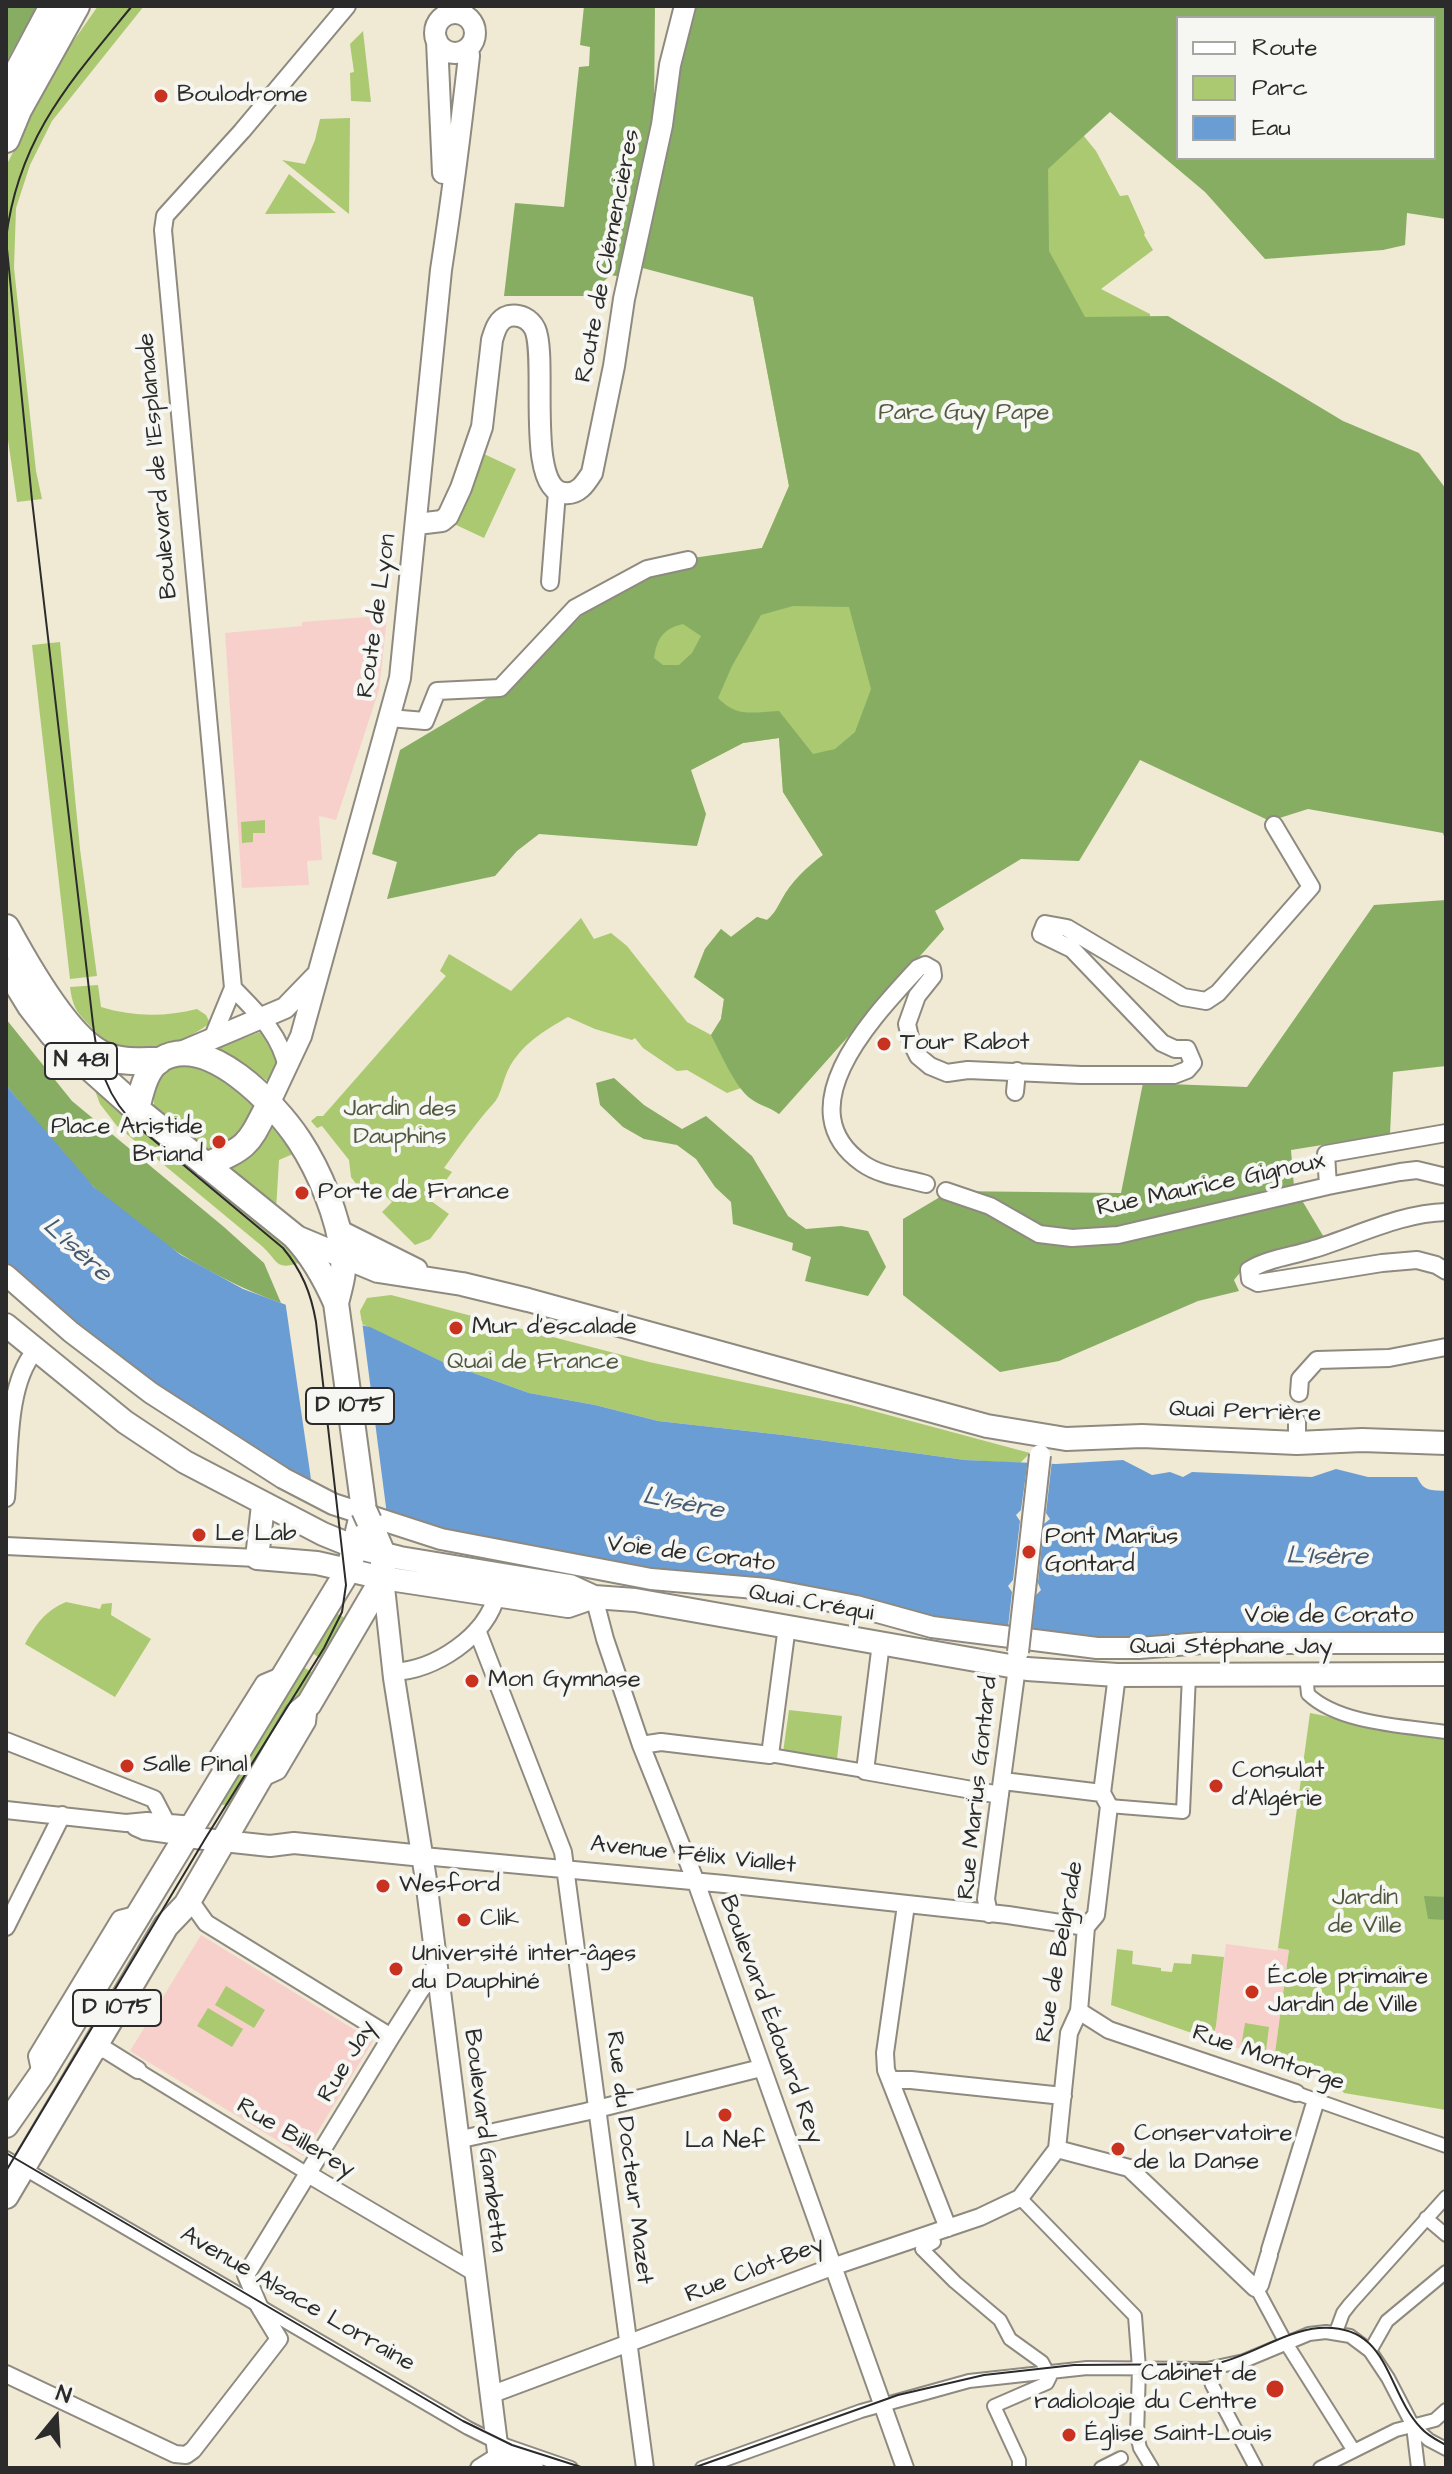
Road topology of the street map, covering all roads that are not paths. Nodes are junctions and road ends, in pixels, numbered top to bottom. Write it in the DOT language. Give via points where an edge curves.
graph roads {
  1 [pos="53,6"];
  2 [pos="76,6"];
  3 [pos="347,6"];
  4 [pos="685,6"];
  5 [pos="464,10"];
  6 [pos="436,23"];
  7 [pos="468,48"];
  8 [pos="6,94"];
  9 [pos="6,139"];
  10 [pos="443,256"];
  11 [pos="557,492"];
  12 [pos="417,524"];
  13 [pos="688,560"];
  14 [pos="550,582"];
  15 [pos="389,718"];
  16 [pos="1274,825"];
  17 [pos="6,928"];
  18 [pos="6,965"];
  19 [pos="318,974"];
  20 [pos="233,988"];
  21 [pos="261,1018"];
  22 [pos="212,1039"];
  23 [pos="170,1057"];
  24 [pos="287,1068"];
  25 [pos="1017,1071"];
  26 [pos="1015,1092"];
  27 [pos="270,1102"];
  28 [pos="137,1109"];
  29 [pos="1446,1133"];
  30 [pos="206,1165"];
  31 [pos="1446,1177"];
  32 [pos="926,1184"];
  33 [pos="1328,1186"];
  34 [pos="946,1191"];
  35 [pos="1446,1212"];
  36 [pos="338,1231"];
  37 [pos="294,1236"];
  38 [pos="343,1256"];
  39 [pos="1446,1271"];
  40 [pos="6,1275"];
  41 [pos="431,1278"];
  42 [pos="334,1292"];
  43 [pos="6,1325"];
  44 [pos="1446,1347"];
  45 [pos="35,1351"];
  46 [pos="1299,1393"];
  47 [pos="1446,1443"];
  48 [pos="1042,1446"];
  49 [pos="6,1498"];
  50 [pos="263,1505"];
  51 [pos="365,1517"];
  52 [pos="6,1546"];
  53 [pos="250,1558"];
  54 [pos="352,1558"];
  55 [pos="383,1566"];
  56 [pos="506,1589"];
  57 [pos="594,1597"];
  58 [pos="787,1626"];
  59 [pos="477,1630"];
  60 [pos="881,1643"];
  61 [pos="1446,1643"];
  62 [pos="1018,1659"];
  63 [pos="1446,1674"];
  64 [pos="393,1675"];
  65 [pos="1117,1675"];
  66 [pos="1189,1675"];
  67 [pos="1306,1675"];
  68 [pos="1446,1732"];
  69 [pos="6,1741"];
  70 [pos="641,1745"];
  71 [pos="775,1756"];
  72 [pos="865,1771"];
  73 [pos="1001,1788"];
  74 [pos="1105,1799"];
  75 [pos="6,1810"];
  76 [pos="62,1815"];
  77 [pos="166,1822"];
  78 [pos="126,1823"];
  79 [pos="189,1831"];
  80 [pos="224,1835"];
  81 [pos="423,1856"];
  82 [pos="566,1870"];
  83 [pos="696,1882"];
  84 [pos="189,1899"];
  85 [pos="906,1905"];
  86 [pos="989,1914"];
  87 [pos="6,1927"];
  88 [pos="1086,1927"];
  89 [pos="436,1970"];
  90 [pos="1079,2011"];
  91 [pos="391,2037"];
  92 [pos="93,2049"];
  93 [pos="761,2068"];
  94 [pos="138,2070"];
  95 [pos="890,2080"];
  96 [pos="1296,2093"];
  97 [pos="1063,2096"];
  98 [pos="1316,2100"];
  99 [pos="597,2107"];
  100 [pos="6,2125"];
  101 [pos="457,2140"];
  102 [pos="1446,2146"];
  103 [pos="1057,2149"];
  104 [pos="14,2162"];
  105 [pos="308,2174"];
  106 [pos="6,2196"];
  107 [pos="1446,2197"];
  108 [pos="1020,2198"];
  109 [pos="1426,2218"];
  110 [pos="948,2228"];
  111 [pos="930,2233"];
  112 [pos="1446,2235"];
  113 [pos="832,2267"];
  114 [pos="474,2272"];
  115 [pos="1446,2272"];
  116 [pos="1257,2289"];
  117 [pos="259,2306"];
  118 [pos="1336,2332"];
  119 [pos="1286,2343"];
  120 [pos="628,2344"];
  121 [pos="1366,2346"];
  122 [pos="1139,2368"];
  123 [pos="1207,2369"];
  124 [pos="1046,2371"];
  125 [pos="6,2374"];
  126 [pos="490,2395"];
  127 [pos="884,2408"];
  128 [pos="1446,2410"];
  129 [pos="1413,2426"];
  130 [pos="1446,2449"];
  131 [pos="1354,2451"];
  132 [pos="498,2455"];
  133 [pos="1121,2458"];
  134 [pos="479,2468"];
  135 [pos="535,2468"];
  136 [pos="571,2468"];
  137 [pos="645,2468"];
  138 [pos="702,2468"];
  139 [pos="905,2468"];
  140 [pos="1019,2468"];
  141 [pos="1101,2468"];
  142 [pos="1152,2468"];
  143 [pos="1256,2468"];
  144 [pos="1320,2468"];
  145 [pos="1418,2468"];
  1 -- 8 [label="highway"];
  2 -- 9 [label="highway"];
  3 -- 20 [label="street, Boulevard de l'Esplanade" via="165,216 163,230"];
  4 -- 11 [label="street, Route de Clémencières" via="592,473 576,492"];
  5 -- 6 [label="street"];
  5 -- 7 [label="street" via="475,30"];
  6 -- 7 [label="street" via="451,52"];
  6 -- 10 [label="street" via="444,170 438,233"];
  7 -- 10 [label="street"];
  10 -- 12 [label="street, Route de Lyon"];
  11 -- 12 [label="street, Route de Clémencières" via="544,464 538,338 531,323 513,315 496,327 482,427 452,508 442,521"];
  11 -- 14 [label="street, Route de Clémencières"];
  12 -- 15 [label="street, Route de Lyon" via="400,678"];
  13 -- 15 [label="street" via="647,569 575,608 500,688 437,691 425,721"];
  15 -- 19 [label="street, Route de Lyon"];
  16 -- 25 [label="street" via="1311,887 1206,1001 1183,997 1067,928 1045,924 1041,934 1072,949 1162,1043 1187,1049 1193,1063 1187,1070 1174,1075"];
  17 -- 23 [label="highway, N 481" via="32,977 90,1047 122,1061"];
  18 -- 28 [label="highway, N 481" via="53,1034"];
  19 -- 21 [label="street" via="285,1008"];
  19 -- 24 [label="street"];
  20 -- 21 [label="street"];
  20 -- 22 [label="street"];
  21 -- 22 [label="street"];
  21 -- 24 [label="street" via="284,1051"];
  22 -- 23 [label="street"];
  23 -- 27 [label="main road" via="212,1061"];
  23 -- 28 [label="main road" via="147,1078"];
  24 -- 27 [label="street"];
  25 -- 26 [label="street"];
  25 -- 32 [label="street" via="947,1073 918,1056 907,1024 917,996 933,976 925,965 868,1024 834,1089 837,1130 847,1150 862,1163"];
  27 -- 30 [label="main road" via="248,1142"];
  27 -- 36 [label="main road, D 1075" via="321,1181"];
  28 -- 30 [label="main road, D 1075"];
  29 -- 33 [label="street" via="1326,1154"];
  30 -- 37 [label="main road, D 1075"];
  31 -- 33 [label="street, Rue Maurice Gignoux" via="1417,1170"];
  33 -- 34 [label="street, Rue Maurice Gignoux" via="1118,1235 1072,1238 1039,1234 990,1206"];
  35 -- 39 [label="street" via="1412,1216 1249,1270 1250,1279 1258,1283 1417,1260"];
  36 -- 38 [label="main road, D 1075"];
  36 -- 41 [label="main road"];
  37 -- 38 [label="main road"];
  37 -- 42 [label="main road, D 1075"];
  38 -- 41 [label="main road" via="378,1271"];
  38 -- 42 [label="main road, D 1075"];
  40 -- 61 [label="street, Voie de Corato" via="151,1393 283,1478 333,1504 441,1539 651,1579 767,1589 948,1630 1089,1647"];
  41 -- 48 [label="main road" via="987,1426"];
  42 -- 51 [label="main road, D 1075"];
  43 -- 45 [label="main road"];
  44 -- 46 [label="street" via="1389,1358 1317,1360 1300,1379"];
  45 -- 49 [label="street" via="16,1389"];
  45 -- 50 [label="main road" via="125,1422"];
  47 -- 48 [label="main road, Quai Perrière" via="1297,1432 1082,1439"];
  48 -- 62 [label="street, bridge"];
  50 -- 53 [label="main road"];
  50 -- 54 [label="main road"];
  51 -- 54 [label="main road, D 1075"];
  51 -- 55 [label="main road, D 1075"];
  52 -- 53 [label="street"];
  53 -- 54 [label="main road"];
  54 -- 55 [label="main road, Quai Créqui"];
  54 -- 79 [label="main road, D 1075"];
  55 -- 56 [label="main road, Quai Créqui"];
  55 -- 64 [label="street, Boulevard Gambetta"];
  55 -- 80 [label="main road, D 1075" via="309,1704 297,1714"];
  56 -- 57 [label="main road, Quai Créqui" via="570,1586"];
  56 -- 59 [label="street"];
  57 -- 58 [label="main road, Quai Créqui"];
  57 -- 70 [label="street, Boulevard Édouard Rey"];
  58 -- 60 [label="main road, Quai Créqui"];
  58 -- 71 [label="street"];
  59 -- 64 [label="street" via="443,1656"];
  59 -- 82 [label="street, Rue du Docteur Mazet"];
  60 -- 62 [label="main road, Quai Créqui"];
  60 -- 72 [label="street"];
  62 -- 65 [label="main road, Quai Stéphane Jay"];
  62 -- 73 [label="street, Rue Marius Gontard"];
  63 -- 67 [label="main road, Quai Stéphane Jay"];
  64 -- 81 [label="street, Boulevard Gambetta"];
  65 -- 66 [label="main road, Quai Stéphane Jay"];
  65 -- 74 [label="street, Rue de Belgrade"];
  66 -- 67 [label="main road, Quai Stéphane Jay"];
  66 -- 74 [label="street" via="1183,1812"];
  67 -- 68 [label="street" via="1308,1694 1334,1711"];
  69 -- 77 [label="street" via="154,1799"];
  70 -- 71 [label="street" via="661,1742"];
  70 -- 83 [label="street, Boulevard Édouard Rey"];
  71 -- 72 [label="street"];
  72 -- 73 [label="street"];
  73 -- 74 [label="street"];
  73 -- 86 [label="street, Rue Marius Gontard" via="986,1899"];
  74 -- 88 [label="street, Rue de Belgrade" via="1096,1915"];
  75 -- 76 [label="street, Avenue Félix Viallet"];
  76 -- 78 [label="street, Avenue Félix Viallet"];
  76 -- 87 [label="street"];
  77 -- 78 [label="street, Avenue Félix Viallet"];
  77 -- 79 [label="street, Avenue Félix Viallet"];
  78 -- 79 [label="street, Avenue Félix Viallet" via="144,1831"];
  79 -- 80 [label="street, Avenue Félix Viallet"];
  79 -- 100 [label="main road, D 1075"];
  80 -- 81 [label="street, Avenue Félix Viallet" via="270,1846 294,1843"];
  80 -- 84 [label="main road, D 1075"];
  81 -- 82 [label="street, Avenue Félix Viallet"];
  81 -- 89 [label="street, Boulevard Gambetta"];
  82 -- 83 [label="street, Avenue Félix Viallet"];
  82 -- 99 [label="street, Rue du Docteur Mazet"];
  83 -- 85 [label="street, Avenue Félix Viallet"];
  83 -- 93 [label="street, Boulevard Édouard Rey"];
  84 -- 91 [label="street" via="206,1923"];
  84 -- 92 [label="main road, D 1075" via="166,1926"];
  85 -- 86 [label="street, Avenue Félix Viallet"];
  85 -- 95 [label="street" via="885,2053"];
  86 -- 88 [label="street, Avenue Félix Viallet"];
  88 -- 90 [label="street, Rue de Belgrade"];
  89 -- 91 [label="street, Rue Jay"];
  89 -- 101 [label="street, Boulevard Gambetta"];
  90 -- 96 [label="street, Rue Montorge" via="1109,2030"];
  90 -- 97 [label="street, Rue de Belgrade" via="1069,2033"];
  91 -- 105 [label="street, Rue Jay"];
  92 -- 94 [label="street, Rue Billerey" via="106,2050"];
  92 -- 104 [label="main road, D 1075"];
  93 -- 99 [label="street"];
  93 -- 113 [label="street, Boulevard Édouard Rey"];
  94 -- 105 [label="street, Rue Billerey"];
  95 -- 97 [label="street"];
  95 -- 110 [label="street"];
  96 -- 98 [label="street, Rue Montorge"];
  97 -- 103 [label="street, Rue de Belgrade"];
  98 -- 102 [label="street, Rue Montorge"];
  98 -- 116 [label="street"];
  99 -- 101 [label="street"];
  99 -- 120 [label="street, Rue du Docteur Mazet"];
  101 -- 114 [label="street, Boulevard Gambetta"];
  103 -- 108 [label="street"];
  103 -- 116 [label="street" via="1129,2168"];
  104 -- 106 [label="main road, D 1075"];
  104 -- 117 [label="street, Avenue Alsace Lorraine"];
  105 -- 114 [label="street, Rue Billerey"];
  105 -- 117 [label="street, Rue Jay" via="246,2275"];
  107 -- 109 [label="street"];
  108 -- 110 [label="street"];
  108 -- 122 [label="street" via="1135,2316"];
  109 -- 112 [label="street"];
  109 -- 118 [label="street" via="1350,2304"];
  110 -- 111 [label="street, Rue Clot-Bey"];
  111 -- 113 [label="street, Rue Clot-Bey"];
  111 -- 124 [label="street" via="934,2242 922,2249 1000,2320 1014,2343 1042,2362"];
  113 -- 120 [label="street, Rue Clot-Bey"];
  113 -- 127 [label="street, Boulevard Édouard Rey"];
  114 -- 126 [label="street, Boulevard Gambetta"];
  115 -- 121 [label="street" via="1387,2321"];
  116 -- 119 [label="street"];
  117 -- 125 [label="street" via="279,2339 186,2455"];
  117 -- 132 [label="street, Avenue Alsace Lorraine" via="462,2425"];
  118 -- 119 [label="street"];
  118 -- 121 [label="street"];
  119 -- 123 [label="street"];
  119 -- 131 [label="street"];
  120 -- 126 [label="street, Rue Clot-Bey"];
  120 -- 137 [label="street, Rue du Docteur Mazet"];
  121 -- 129 [label="street"];
  122 -- 123 [label="street"];
  122 -- 124 [label="street"];
  122 -- 142 [label="street" via="1137,2435"];
  123 -- 143 [label="street"];
  124 -- 127 [label="street" via="989,2378"];
  124 -- 140 [label="street" via="1047,2383 994,2406"];
  126 -- 132 [label="street, Boulevard Gambetta"];
  127 -- 138 [label="street"];
  127 -- 139 [label="street, Boulevard Édouard Rey"];
  128 -- 129 [label="street" via="1435,2420"];
  129 -- 130 [label="street"];
  129 -- 131 [label="street"];
  129 -- 145 [label="street"];
  131 -- 144 [label="street"];
  132 -- 134 [label="street"];
  132 -- 135 [label="street, Avenue Alsace Lorraine"];
  132 -- 136 [label="street, Avenue Alsace Lorraine"];
  133 -- 141 [label="street"];
}
